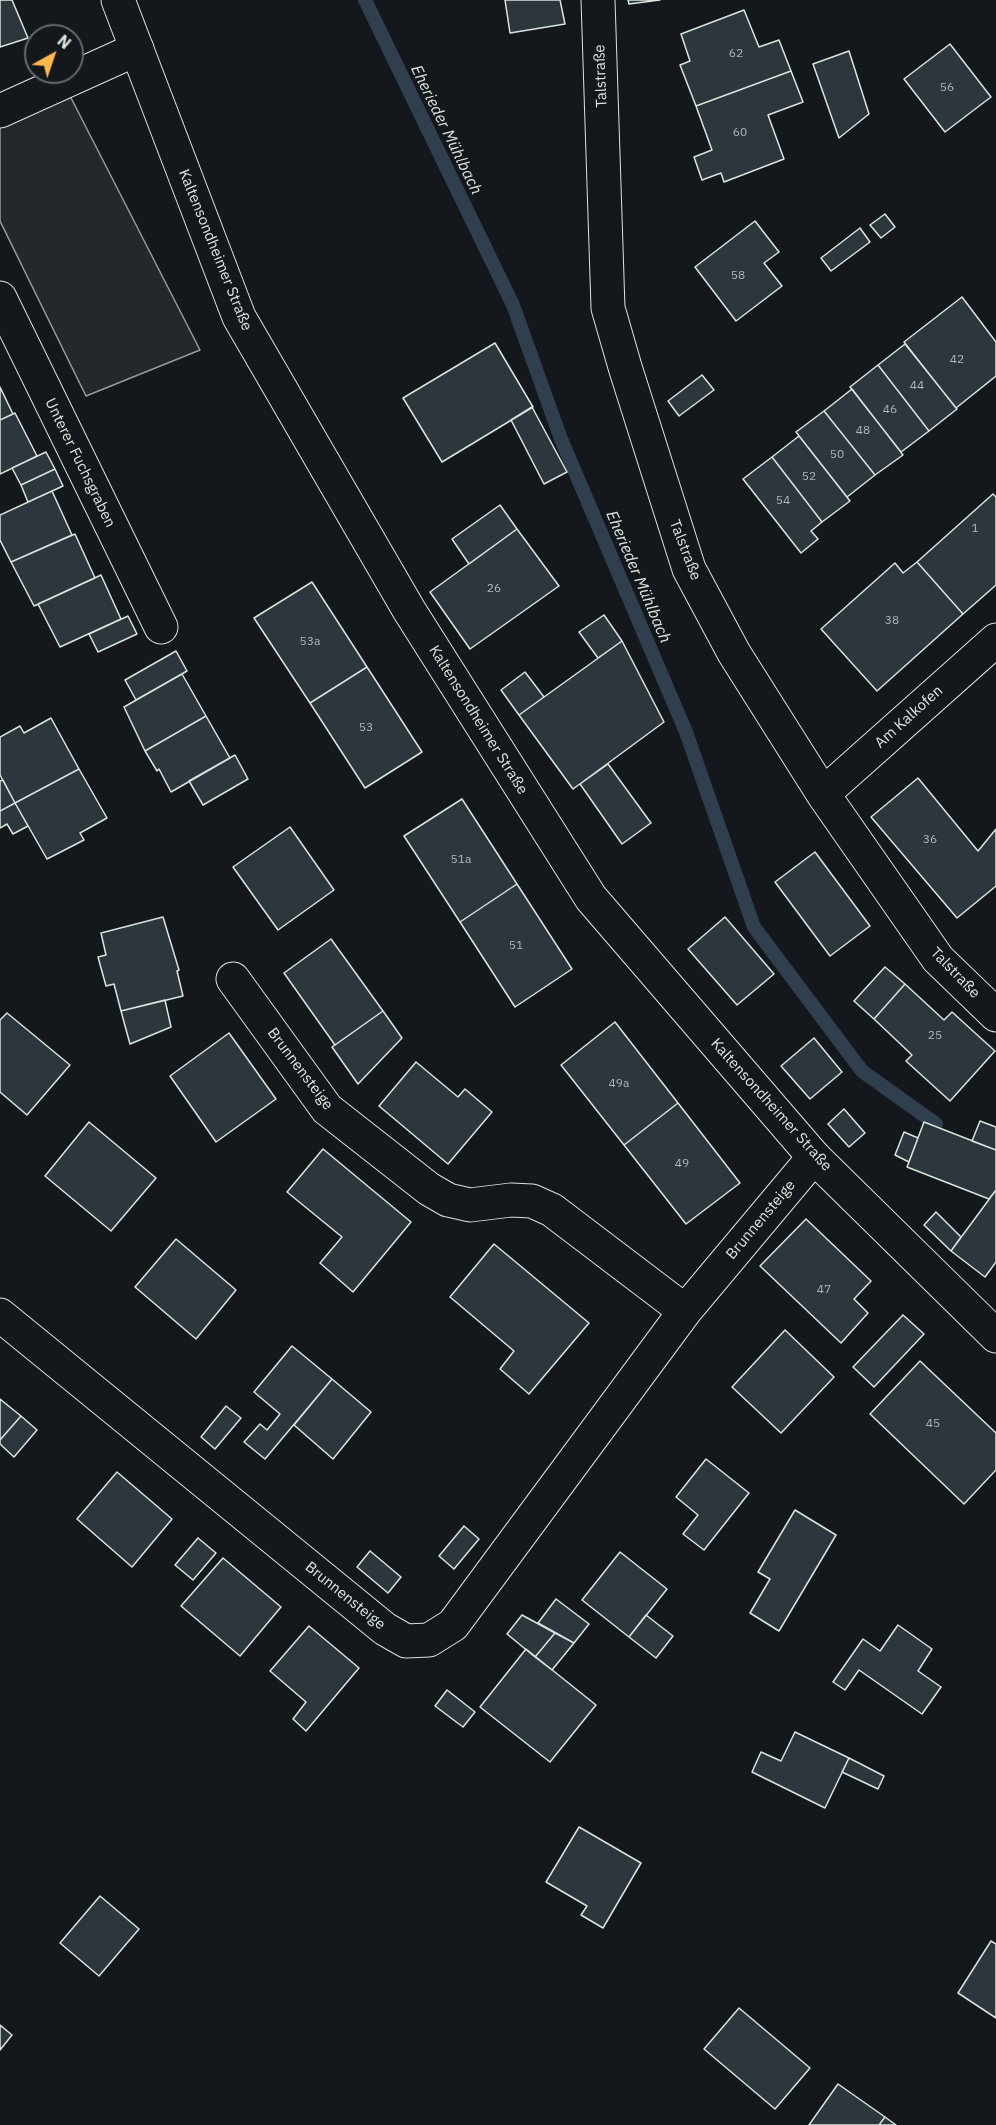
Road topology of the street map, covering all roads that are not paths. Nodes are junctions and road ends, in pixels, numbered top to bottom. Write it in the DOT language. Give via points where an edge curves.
graph roads {
  1 [pos="118,0"];
  2 [pos="598,0"];
  3 [pos="137,49"];
  4 [pos="0,111"];
  5 [pos="0,298"];
  6 [pos="161,627"];
  7 [pos="996,640"];
  8 [pos="823,794"];
  9 [pos="233,979"];
  10 [pos="996,1015"];
  11 [pos="814,1157"];
  12 [pos="685,1311"];
  13 [pos="0,1315"];
  14 [pos="996,1336"];
  1 -- 3 [label="street, Kaltensondheimer Straße"];
  2 -- 8 [label="street, Talstraße" via="608,308 689,568 734,653"];
  3 -- 4 [label="street"];
  3 -- 11 [label="street, Kaltensondheimer Straße" via="239,317 409,610 591,898"];
  5 -- 6 [label="street, Unterer Fuchsgraben"];
  7 -- 8 [label="street, Am Kalkofen"];
  8 -- 10 [label="street, Talstraße" via="938,959"];
  9 -- 12 [label="street, Brunnensteige" via="327,1109 429,1189 448,1200 470,1205 532,1201 552,1210"];
  11 -- 12 [label="street, Brunnensteige"];
  11 -- 14 [label="street, Kaltensondheimer Straße"];
  12 -- 13 [label="street, Brunnensteige" via="453,1625 429,1640 406,1641 385,1629"];
}
